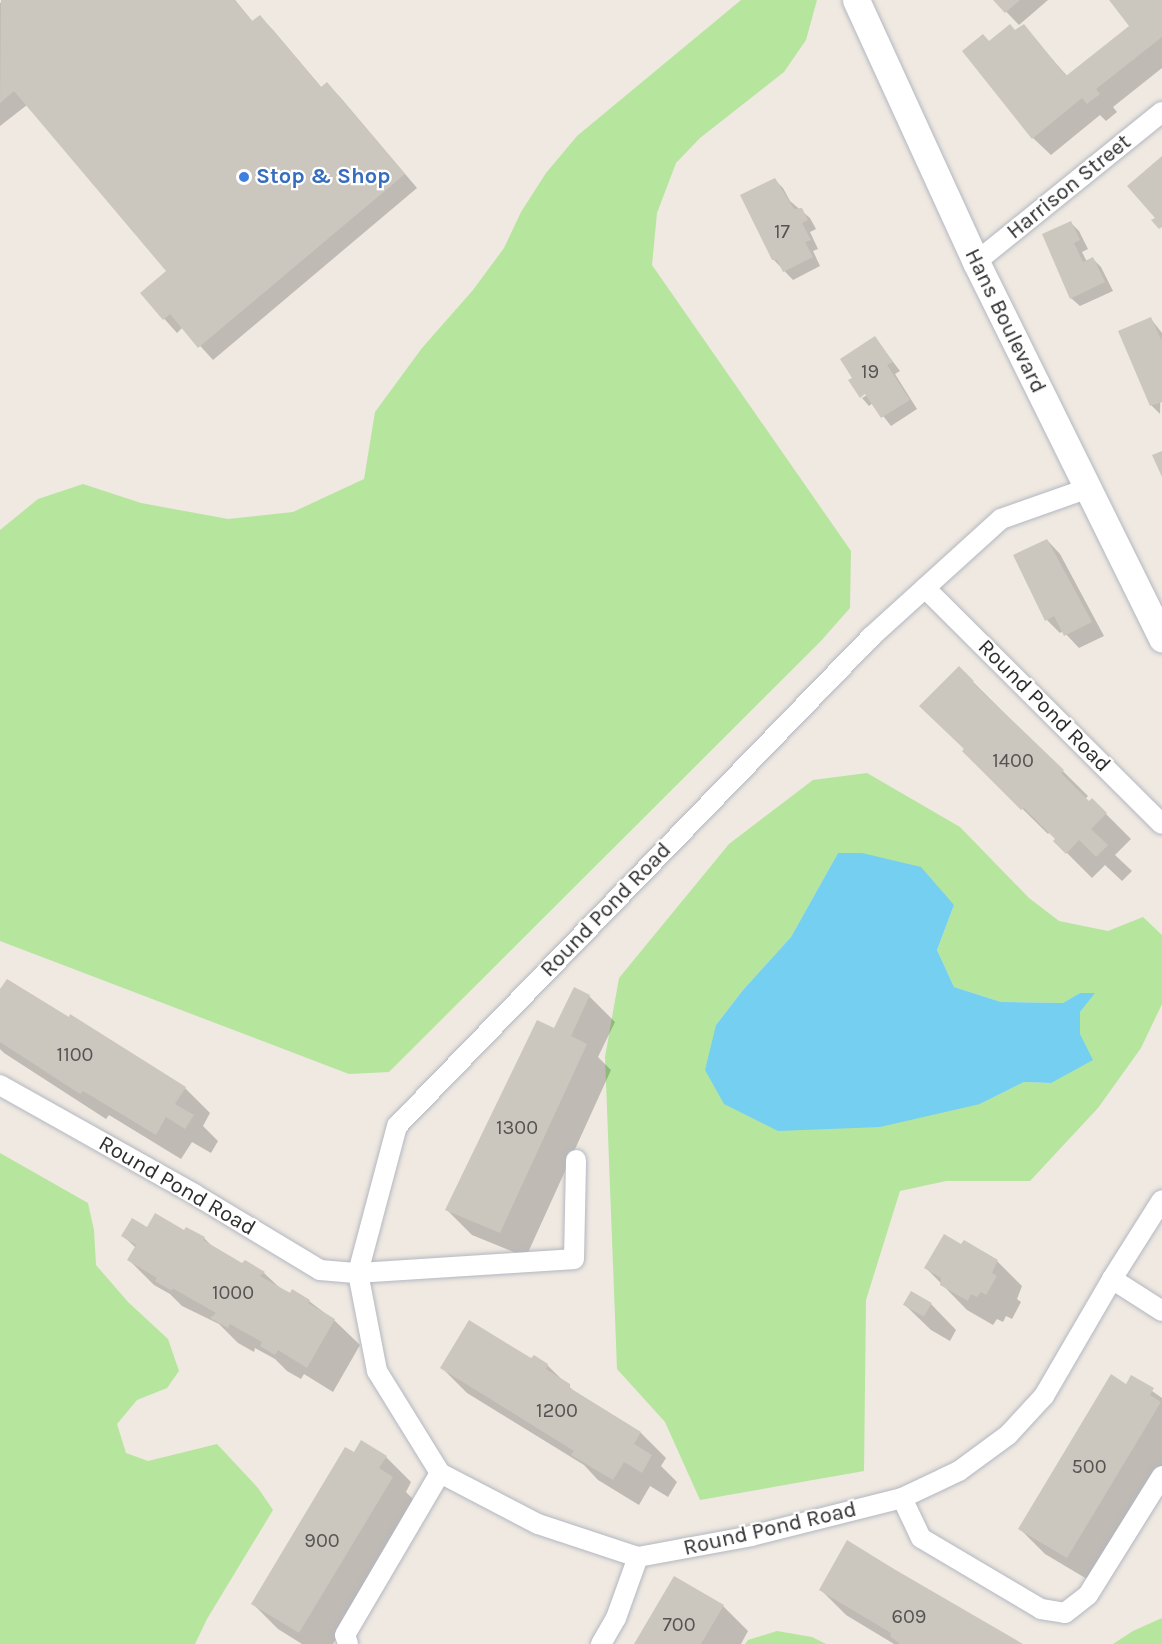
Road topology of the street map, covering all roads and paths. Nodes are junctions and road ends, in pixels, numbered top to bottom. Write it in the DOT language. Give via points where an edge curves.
graph roads {
  1 [pos="856,0"];
  2 [pos="1162,112"];
  3 [pos="976,262"];
  4 [pos="1086,489"];
  5 [pos="925,588"];
  6 [pos="1162,639"];
  7 [pos="1162,824"];
  8 [pos="0,1085"];
  9 [pos="576,1160"];
  10 [pos="1162,1200"];
  11 [pos="358,1273"];
  12 [pos="1112,1279"];
  13 [pos="1162,1311"];
  14 [pos="440,1473"];
  15 [pos="1162,1476"];
  16 [pos="902,1498"];
  17 [pos="638,1557"];
  18 [pos="348,1644"];
  19 [pos="601,1644"];
  1 -- 3 [label="street, Hans Boulevard"];
  2 -- 3 [label="street, Harrison Street"];
  3 -- 4 [label="street, Hans Boulevard"];
  4 -- 5 [label="street, Round Pond Road" via="1001,519"];
  4 -- 6 [label="street, Hans Boulevard"];
  5 -- 7 [label="street, Round Pond Road"];
  5 -- 11 [label="street, Round Pond Road" via="864,645 397,1126"];
  8 -- 11 [label="street, Round Pond Road" via="320,1270"];
  9 -- 11 [label="street, Round Pond Road" via="574,1259"];
  10 -- 12 [label="street, Round Pond Road"];
  11 -- 14 [label="street, Round Pond Road" via="377,1371"];
  12 -- 13 [label="street"];
  12 -- 16 [label="street, Round Pond Road" via="1044,1396 1008,1435 959,1471"];
  14 -- 17 [label="street, Round Pond Road" via="538,1524"];
  14 -- 18 [label="street" via="345,1635"];
  15 -- 16 [label="street" via="1088,1595 1065,1613 1041,1609 921,1538"];
  16 -- 17 [label="street, Round Pond Road" via="751,1536"];
  17 -- 19 [label="street" via="616,1618"];
}
